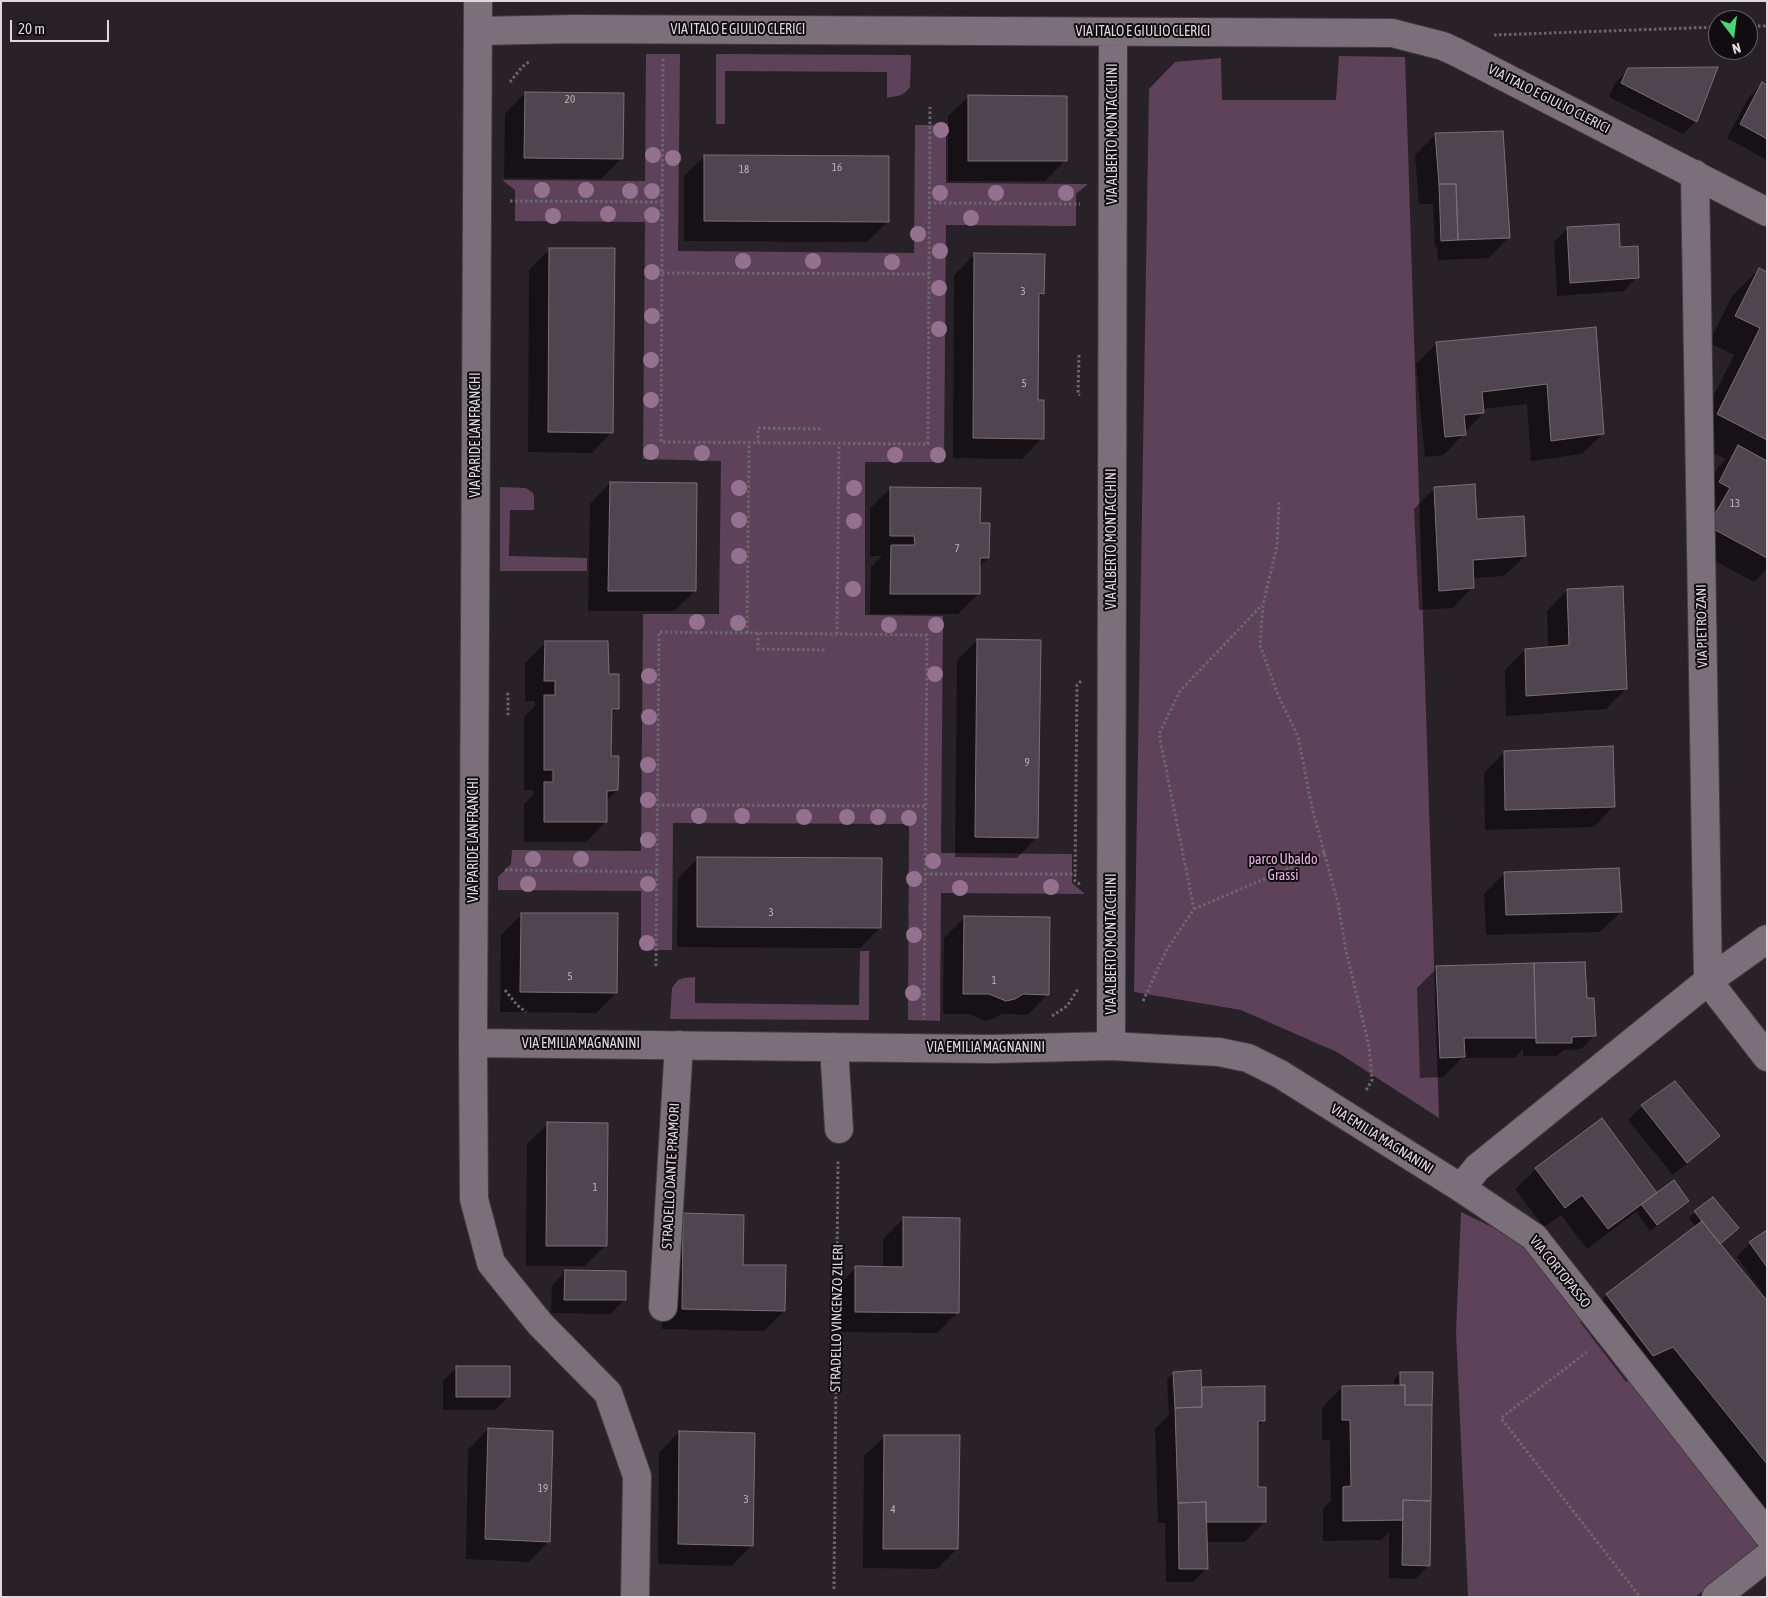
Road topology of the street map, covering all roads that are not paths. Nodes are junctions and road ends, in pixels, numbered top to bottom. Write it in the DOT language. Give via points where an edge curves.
graph roads {
  1 [pos="478,1"];
  2 [pos="478,31"];
  3 [pos="1114,32"];
  4 [pos="1695,174"];
  5 [pos="1767,212"];
  6 [pos="1767,939"];
  7 [pos="1708,981"];
  8 [pos="473,1043"];
  9 [pos="679,1045"];
  10 [pos="1111,1046"];
  11 [pos="834,1047"];
  12 [pos="1767,1057"];
  13 [pos="839,1129"];
  14 [pos="1461,1188"];
  15 [pos="663,1307"];
  16 [pos="1767,1534"];
  17 [pos="1767,1557"];
  18 [pos="635,1597"];
  19 [pos="1716,1597"];
  1 -- 2 [label="street, VIA PARIDE LANFRANCHI"];
  2 -- 3 [label="street, VIA ITALO E GIULIO CLERICI"];
  2 -- 8 [label="street, VIA PARIDE LANFRANCHI"];
  3 -- 4 [label="street, VIA ITALO E GIULIO CLERICI" via="1392,33 1443,46"];
  3 -- 10 [label="street, VIA ALBERTO MONTACCHINI"];
  4 -- 5 [label="street, VIA ITALO E GIULIO CLERICI"];
  4 -- 7 [label="street, VIA PIETRO ZANI"];
  6 -- 7 [label="street"];
  7 -- 12 [label="street"];
  7 -- 14 [label="street" via="1477,1168"];
  8 -- 9 [label="street, VIA EMILIA MAGNANINI"];
  8 -- 18 [label="street, VIA PARIDE LANFRANCHI" via="474,1198 491,1263 540,1324 608,1394 637,1476"];
  9 -- 11 [label="street, VIA EMILIA MAGNANINI"];
  9 -- 15 [label="street, STRADELLO DANTE PRAMORI"];
  10 -- 11 [label="street, VIA EMILIA MAGNANINI" via="992,1049"];
  10 -- 14 [label="street, VIA EMILIA MAGNANINI" via="1219,1052 1248,1058 1280,1074"];
  11 -- 13 [label="street"];
  14 -- 16 [label="street, VIA CORTOPASSO" via="1534,1237"];
  17 -- 19 [label="street"];
}
